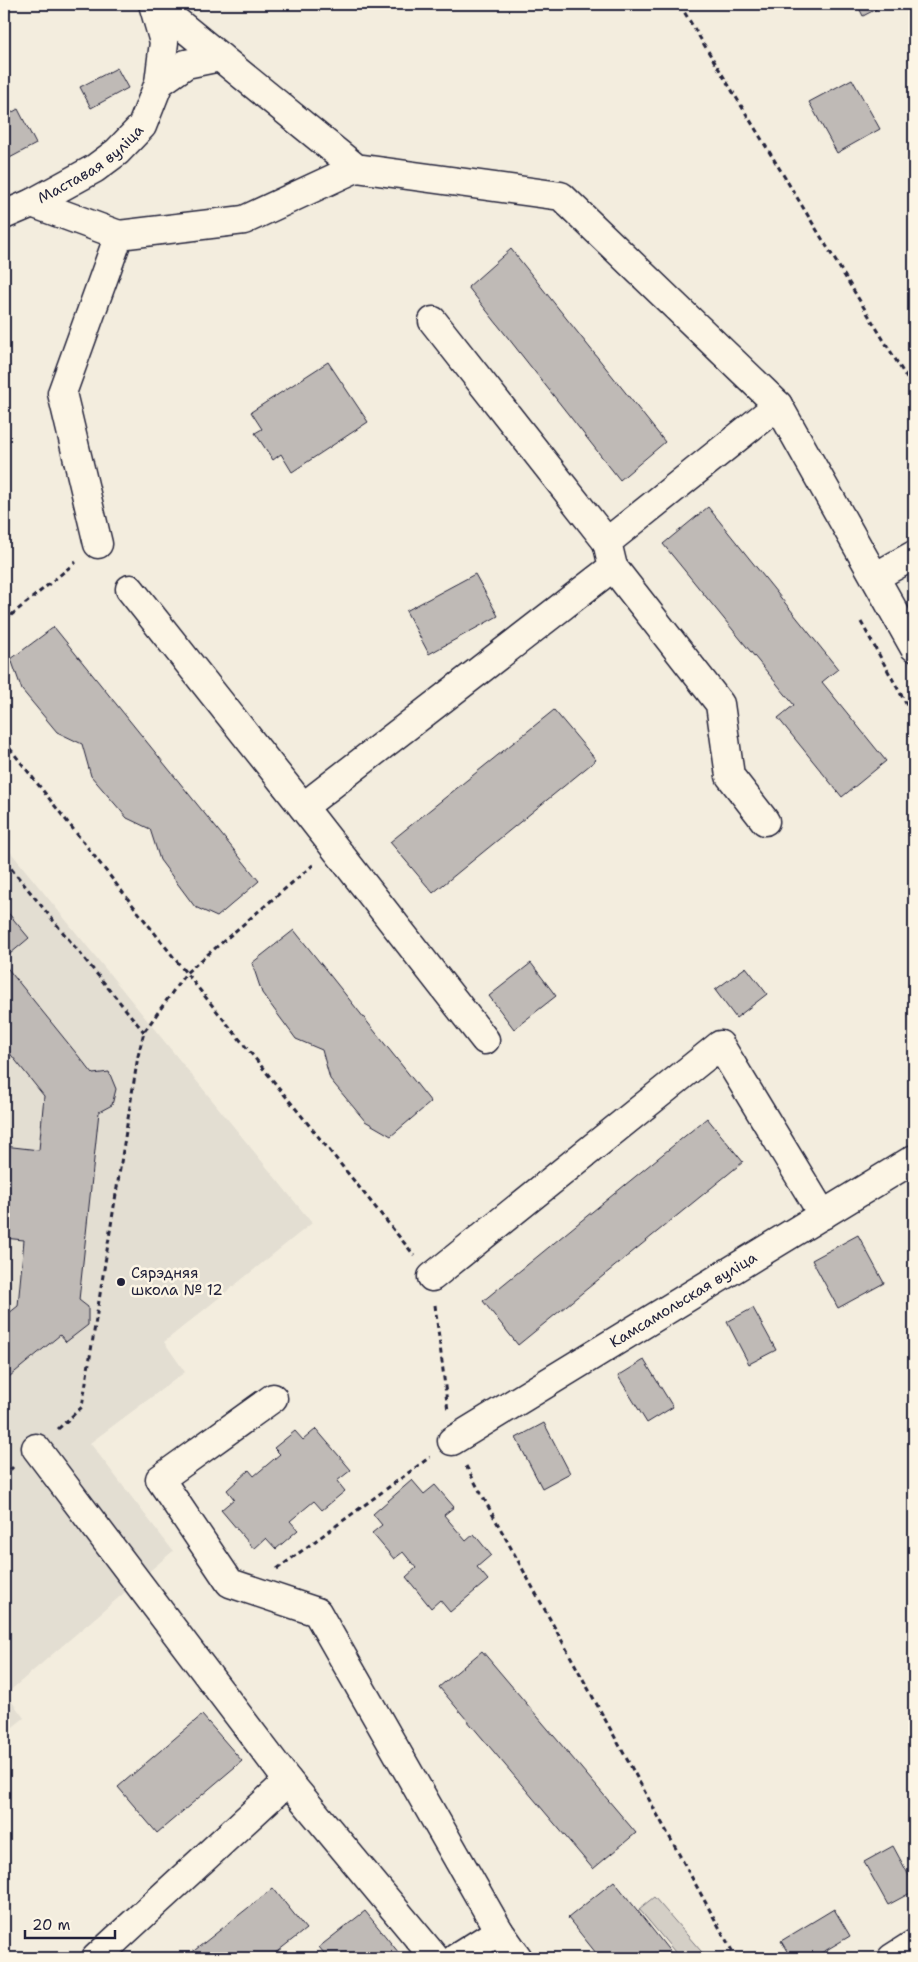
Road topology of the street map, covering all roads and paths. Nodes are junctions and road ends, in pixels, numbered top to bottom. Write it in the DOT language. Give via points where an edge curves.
graph roads {
  1 [pos="154,4"];
  2 [pos="680,5"];
  3 [pos="220,57"];
  4 [pos="159,83"];
  5 [pos="356,168"];
  6 [pos="32,203"];
  7 [pos="4,215"];
  8 [pos="119,235"];
  9 [pos="433,321"];
  10 [pos="914,390"];
  11 [pos="778,405"];
  12 [pos="98,544"];
  13 [pos="610,554"];
  14 [pos="914,555"];
  15 [pos="875,577"];
  16 [pos="130,589"];
  17 [pos="4,621"];
  18 [pos="861,622"];
  19 [pos="914,647"];
  20 [pos="914,718"];
  21 [pos="4,741"];
  22 [pos="303,807"];
  23 [pos="765,821"];
  24 [pos="334,847"];
  25 [pos="4,863"];
  26 [pos="186,973"];
  27 [pos="144,1032"];
  28 [pos="485,1040"];
  29 [pos="914,1159"];
  30 [pos="823,1215"];
  31 [pos="432,1277"];
  32 [pos="273,1398"];
  33 [pos="452,1441"];
  34 [pos="36,1448"];
  35 [pos="4,1476"];
  36 [pos="249,1590"];
  37 [pos="288,1780"];
  38 [pos="499,1931"];
  39 [pos="914,1944"];
  40 [pos="96,1958"];
  41 [pos="435,1958"];
  42 [pos="456,1958"];
  43 [pos="518,1958"];
  44 [pos="736,1958"];
  45 [pos="892,1958"];
  1 -- 3 [label="street"];
  1 -- 4 [label="street, Маставая вуліца" via="164,42"];
  2 -- 10 [label="path"];
  3 -- 4 [label="street" via="186,64"];
  3 -- 5 [label="street"];
  4 -- 6 [label="street, Маставая вуліца" via="142,126 118,152"];
  5 -- 8 [label="street" via="244,220"];
  5 -- 11 [label="street" via="560,196"];
  6 -- 7 [label="street, Маставая вуліца"];
  6 -- 8 [label="street"];
  8 -- 12 [label="street" via="62,393"];
  9 -- 13 [label="street"];
  11 -- 13 [label="street"];
  11 -- 15 [label="street"];
  12 -- 17 [label="path"];
  13 -- 22 [label="street"];
  13 -- 23 [label="street" via="720,704 730,776"];
  14 -- 15 [label="street"];
  15 -- 19 [label="street"];
  16 -- 22 [label="street"];
  18 -- 20 [label="path"];
  21 -- 26 [label="path"];
  22 -- 24 [label="street"];
  24 -- 26 [label="path"];
  24 -- 28 [label="street"];
  25 -- 27 [label="path"];
  26 -- 27 [label="path"];
  26 -- 31 [label="path"];
  27 -- 34 [label="path" via="82,1407"];
  29 -- 30 [label="street, Камсамольская вуліца"];
  30 -- 31 [label="street" via="720,1045"];
  30 -- 33 [label="street, Камсамольская вуліца"];
  31 -- 33 [label="path"];
  32 -- 36 [label="street" via="160,1479 230,1583"];
  33 -- 36 [label="path"];
  33 -- 44 [label="path"];
  34 -- 35 [label="path"];
  34 -- 37 [label="street"];
  36 -- 38 [label="street" via="317,1612"];
  37 -- 40 [label="street"];
  37 -- 41 [label="street"];
  38 -- 42 [label="street"];
  38 -- 43 [label="street"];
  39 -- 45 [label="street"];
}
